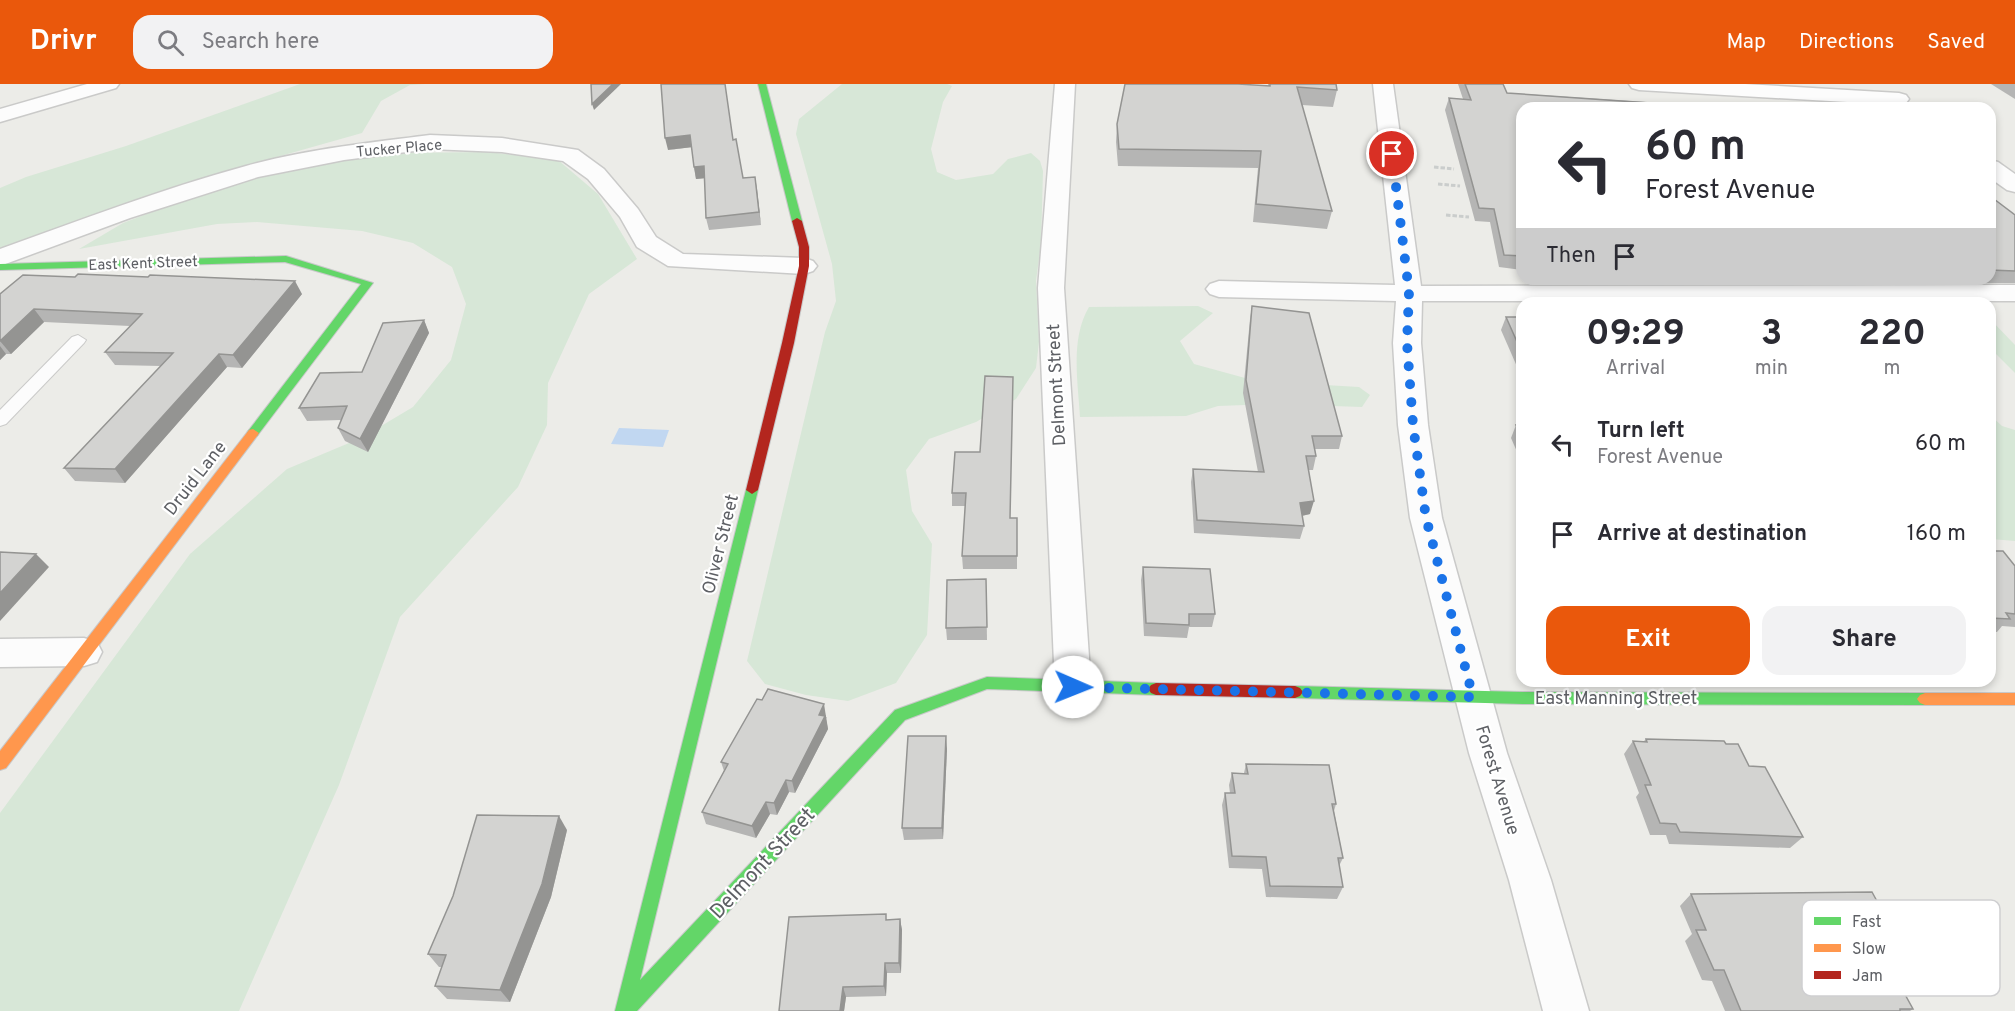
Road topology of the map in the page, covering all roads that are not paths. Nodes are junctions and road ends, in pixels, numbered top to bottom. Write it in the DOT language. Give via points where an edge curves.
graph roads {
  1 [pos="109,84"];
  2 [pos="762,84"];
  3 [pos="1065,84"];
  4 [pos="1383,84"];
  5 [pos="1639,84"];
  6 [pos="1879,84"];
  7 [pos="1878,102"];
  8 [pos="1902,102"];
  9 [pos="0,116"];
  10 [pos="1996,171"];
  11 [pos="2015,185"];
  12 [pos="0,258"];
  13 [pos="286,259"];
  14 [pos="804,266"];
  15 [pos="0,267"];
  16 [pos="1219,289"];
  17 [pos="1409,292"];
  18 [pos="2015,293"];
  19 [pos="78,340"];
  20 [pos="0,420"];
  21 [pos="84,652"];
  22 [pos="0,653"];
  23 [pos="1073,687"];
  24 [pos="1473,697"];
  25 [pos="2015,699"];
  26 [pos="900,715"];
  27 [pos="0,763"];
  28 [pos="624,1011"];
  29 [pos="1566,1011"];
  1 -- 9 [label="street"];
  2 -- 14 [label="street, Oliver Street" via="794,203"];
  3 -- 23 [label="street, Delmont Street" via="1051,288"];
  4 -- 17 [label="street, Forest Avenue"];
  5 -- 7 [label="street"];
  6 -- 8 [label="street"];
  10 -- 11 [label="street"];
  12 -- 14 [label="street, Tucker Place" via="253,171 344,153 430,142 502,145 570,155 596,174 630,214 646,242 676,261"];
  13 -- 15 [label="street, East Kent Street"];
  13 -- 21 [label="street, Druid Lane" via="368,283"];
  14 -- 28 [label="street, Oliver Street"];
  16 -- 17 [label="street"];
  17 -- 18 [label="street"];
  17 -- 24 [label="street, Forest Avenue" via="1407,343 1413,425 1426,518"];
  19 -- 20 [label="lane"];
  21 -- 22 [label="street"];
  21 -- 27 [label="street, Druid Lane"];
  23 -- 24 [label="street, East Manning Street"];
  23 -- 26 [label="street, East Manning Street" via="987,682"];
  24 -- 25 [label="street, East Manning Street"];
  24 -- 29 [label="street, Forest Avenue"];
  26 -- 28 [label="street, Delmont Street"];
}
